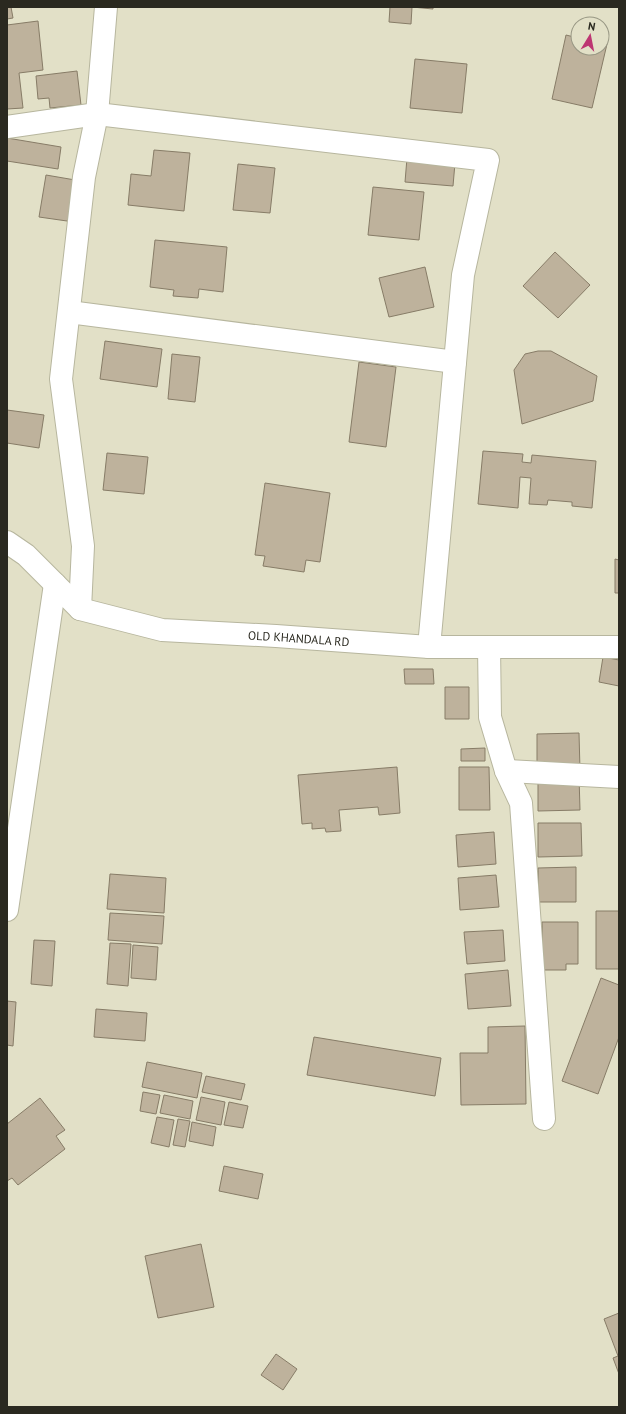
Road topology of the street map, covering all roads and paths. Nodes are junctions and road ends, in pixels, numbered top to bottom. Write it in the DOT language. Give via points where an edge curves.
graph roads {
  1 [pos="106,7"];
  2 [pos="97,114"];
  3 [pos="7,127"];
  4 [pos="69,312"];
  5 [pos="455,362"];
  6 [pos="7,542"];
  7 [pos="55,584"];
  8 [pos="80,609"];
  9 [pos="429,647"];
  10 [pos="489,647"];
  11 [pos="619,647"];
  12 [pos="506,771"];
  13 [pos="619,777"];
  14 [pos="7,910"];
  15 [pos="544,1119"];
  1 -- 2 [label="street"];
  2 -- 3 [label="street"];
  2 -- 4 [label="street" via="84,178"];
  2 -- 5 [label="street" via="488,160 463,275"];
  4 -- 5 [label="street"];
  4 -- 8 [label="street" via="62,379 83,546"];
  5 -- 9 [label="street"];
  6 -- 7 [label="street"];
  7 -- 8 [label="street"];
  7 -- 14 [label="street"];
  8 -- 9 [label="street, OLD KHANDALA RD" via="162,630"];
  9 -- 10 [label="street, OLD KHANDALA RD"];
  10 -- 11 [label="street, OLD KHANDALA RD"];
  10 -- 12 [label="street" via="490,716"];
  12 -- 13 [label="street"];
  12 -- 15 [label="street" via="520,803"];
}
